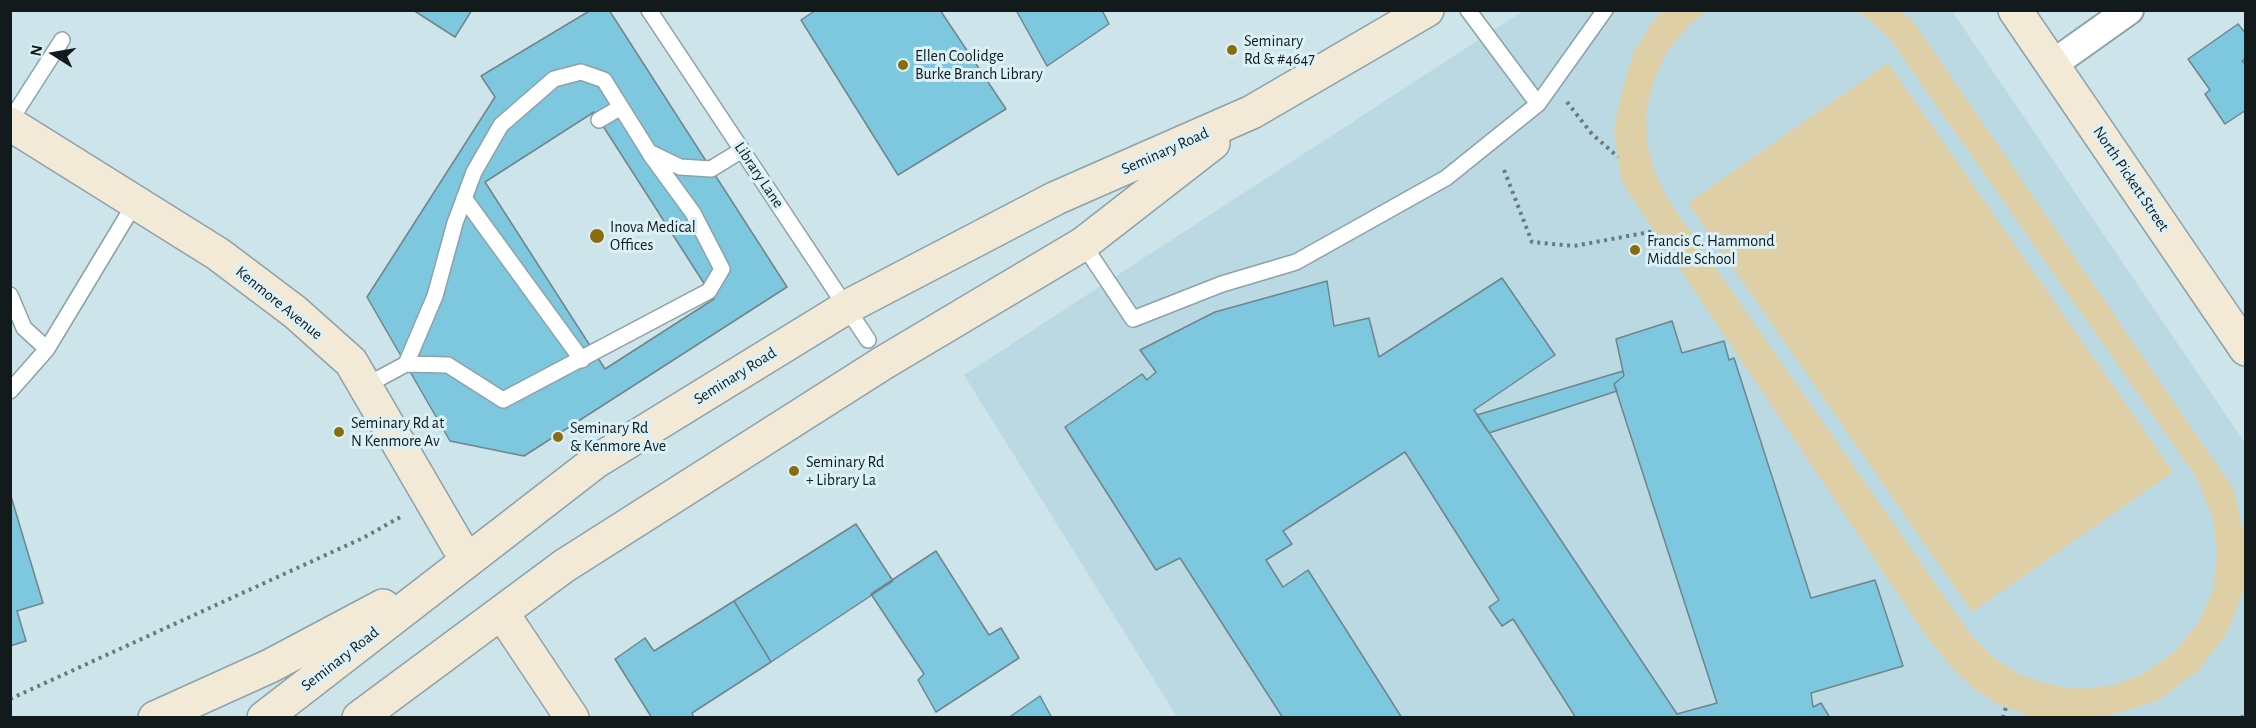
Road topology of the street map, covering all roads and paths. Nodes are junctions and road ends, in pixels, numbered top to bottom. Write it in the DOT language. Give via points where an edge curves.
graph roads {
  1 [pos="649,10"];
  2 [pos="1426,10"];
  3 [pos="1468,10"];
  4 [pos="1605,10"];
  5 [pos="2015,10"];
  6 [pos="2129,10"];
  7 [pos="62,40"];
  8 [pos="2053,64"];
  9 [pos="1567,102"];
  10 [pos="1538,104"];
  11 [pos="621,107"];
  12 [pos="1252,112"];
  13 [pos="599,120"];
  14 [pos="10,122"];
  15 [pos="742,150"];
  16 [pos="649,152"];
  17 [pos="1618,157"];
  18 [pos="1504,170"];
  19 [pos="464,198"];
  20 [pos="1056,198"];
  21 [pos="135,203"];
  22 [pos="1655,231"];
  23 [pos="1083,244"];
  24 [pos="10,295"];
  25 [pos="847,307"];
  26 [pos="10,318"];
  27 [pos="24,328"];
  28 [pos="868,340"];
  29 [pos="47,349"];
  30 [pos="2246,349"];
  31 [pos="582,360"];
  32 [pos="406,364"];
  33 [pos="365,386"];
  34 [pos="10,391"];
  35 [pos="430,501"];
  36 [pos="467,561"];
  37 [pos="537,588"];
  38 [pos="510,625"];
  39 [pos="10,699"];
  40 [pos="2006,708"];
  41 [pos="2246,714"];
  42 [pos="155,717"];
  43 [pos="264,717"];
  44 [pos="359,717"];
  45 [pos="399,717"];
  46 [pos="572,717"];
  47 [pos="2002,717"];
  48 [pos="2241,717"];
  1 -- 15 [label="lane, Library Lane"];
  2 -- 12 [label="main road, Seminary Road"];
  3 -- 10 [label="lane"];
  4 -- 10 [label="lane"];
  5 -- 8 [label="main road, North Pickett Street"];
  6 -- 8 [label="street"];
  7 -- 14 [label="lane"];
  8 -- 30 [label="main road, North Pickett Street"];
  9 -- 17 [label="path" via="1592,134"];
  10 -- 23 [label="lane" via="1446,178 1296,262 1222,284 1133,320"];
  11 -- 13 [label="lane"];
  11 -- 16 [label="lane"];
  11 -- 19 [label="lane" via="604,80 581,72 554,79 501,125"];
  12 -- 20 [label="main road, Seminary Road"];
  12 -- 23 [label="main road, Seminary Road"];
  14 -- 21 [label="main road, Kenmore Avenue"];
  15 -- 16 [label="lane" via="711,170 680,167"];
  15 -- 25 [label="lane, Library Lane"];
  16 -- 31 [label="lane" via="693,213 722,269 709,291"];
  18 -- 22 [label="path" via="1532,242 1574,246"];
  19 -- 31 [label="lane"];
  19 -- 32 [label="lane" via="435,296"];
  20 -- 23 [label="main road"];
  20 -- 25 [label="main road, Seminary Road"];
  21 -- 29 [label="lane"];
  21 -- 33 [label="main road, Kenmore Avenue" via="218,254 295,312 351,362"];
  23 -- 37 [label="main road, Seminary Road" via="883,363 564,566"];
  24 -- 27 [label="lane"];
  25 -- 28 [label="lane, Library Lane"];
  25 -- 36 [label="main road, Seminary Road" via="595,462"];
  26 -- 27 [label="lane"];
  27 -- 29 [label="lane"];
  29 -- 34 [label="lane"];
  31 -- 32 [label="lane" via="503,400 448,365"];
  32 -- 33 [label="lane"];
  33 -- 35 [label="main road, Kenmore Avenue"];
  35 -- 36 [label="main road, Kenmore Avenue"];
  35 -- 39 [label="path" via="363,538"];
  36 -- 42 [label="main road" via="270,666"];
  36 -- 43 [label="main road, Seminary Road"];
  37 -- 38 [label="main road"];
  37 -- 44 [label="main road, Seminary Road"];
  38 -- 45 [label="main road"];
  38 -- 46 [label="main road"];
  40 -- 47 [label="path"];
  41 -- 48 [label="path"];
}
